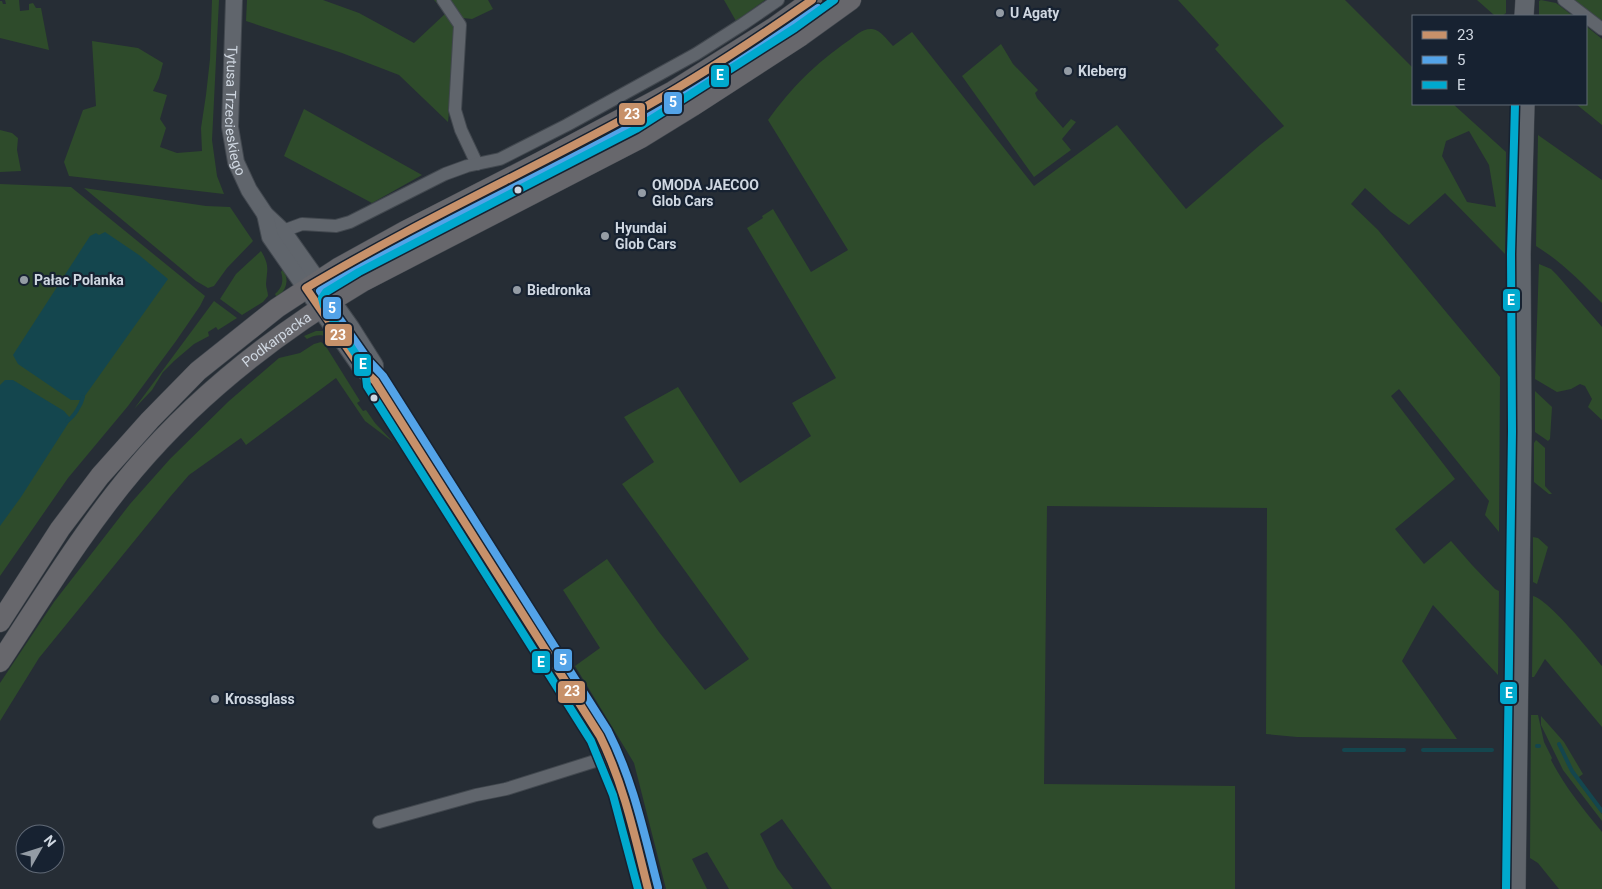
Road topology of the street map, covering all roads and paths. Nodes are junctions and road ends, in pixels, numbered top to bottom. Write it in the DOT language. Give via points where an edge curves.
graph roads {
  1 [pos="234,0"];
  2 [pos="443,0"];
  3 [pos="778,0"];
  4 [pos="812,0"];
  5 [pos="851,0"];
  6 [pos="1525,0"];
  7 [pos="1564,0"];
  8 [pos="1524,15"];
  9 [pos="1584,15"];
  10 [pos="1587,17"];
  11 [pos="1602,28"];
  12 [pos="1525,105"];
  13 [pos="477,164"];
  14 [pos="264,214"];
  15 [pos="283,231"];
  16 [pos="312,284"];
  17 [pos="326,304"];
  18 [pos="0,622"];
  19 [pos="0,662"];
  20 [pos="611,756"];
  21 [pos="379,822"];
  22 [pos="648,889"];
  23 [pos="1516,889"];
  1 -- 14 [label="street, Tytusa Trzecieskiego" via="230,127 236,162 248,190"];
  2 -- 13 [label="street" via="460,24 454,110"];
  3 -- 13 [label="street" via="696,54 594,111 500,159"];
  4 -- 16 [label="main road, Podkarpacka" via="673,91 404,231"];
  5 -- 17 [label="main road, Podkarpacka" via="642,138 364,281"];
  6 -- 8 [label="main road"];
  7 -- 9 [label="street"];
  10 -- 11 [label="street"];
  12 -- 23 [label="main road"];
  13 -- 15 [label="street" via="445,174 350,222 336,226 302,224"];
  14 -- 15 [label="street, Tytusa Trzecieskiego"];
  14 -- 16 [label="street, Tytusa Trzecieskiego" via="270,237"];
  15 -- 16 [label="street, Tytusa Trzecieskiego"];
  16 -- 17 [label="street"];
  16 -- 18 [label="main road, Podkarpacka" via="198,371 150,420 100,476 60,529"];
  17 -- 19 [label="main road, Podkarpacka" via="250,357 167,433 95,521"];
  17 -- 20 [label="street" via="375,365 375,381"];
  20 -- 21 [label="street" via="506,790"];
  20 -- 22 [label="street"];
}
